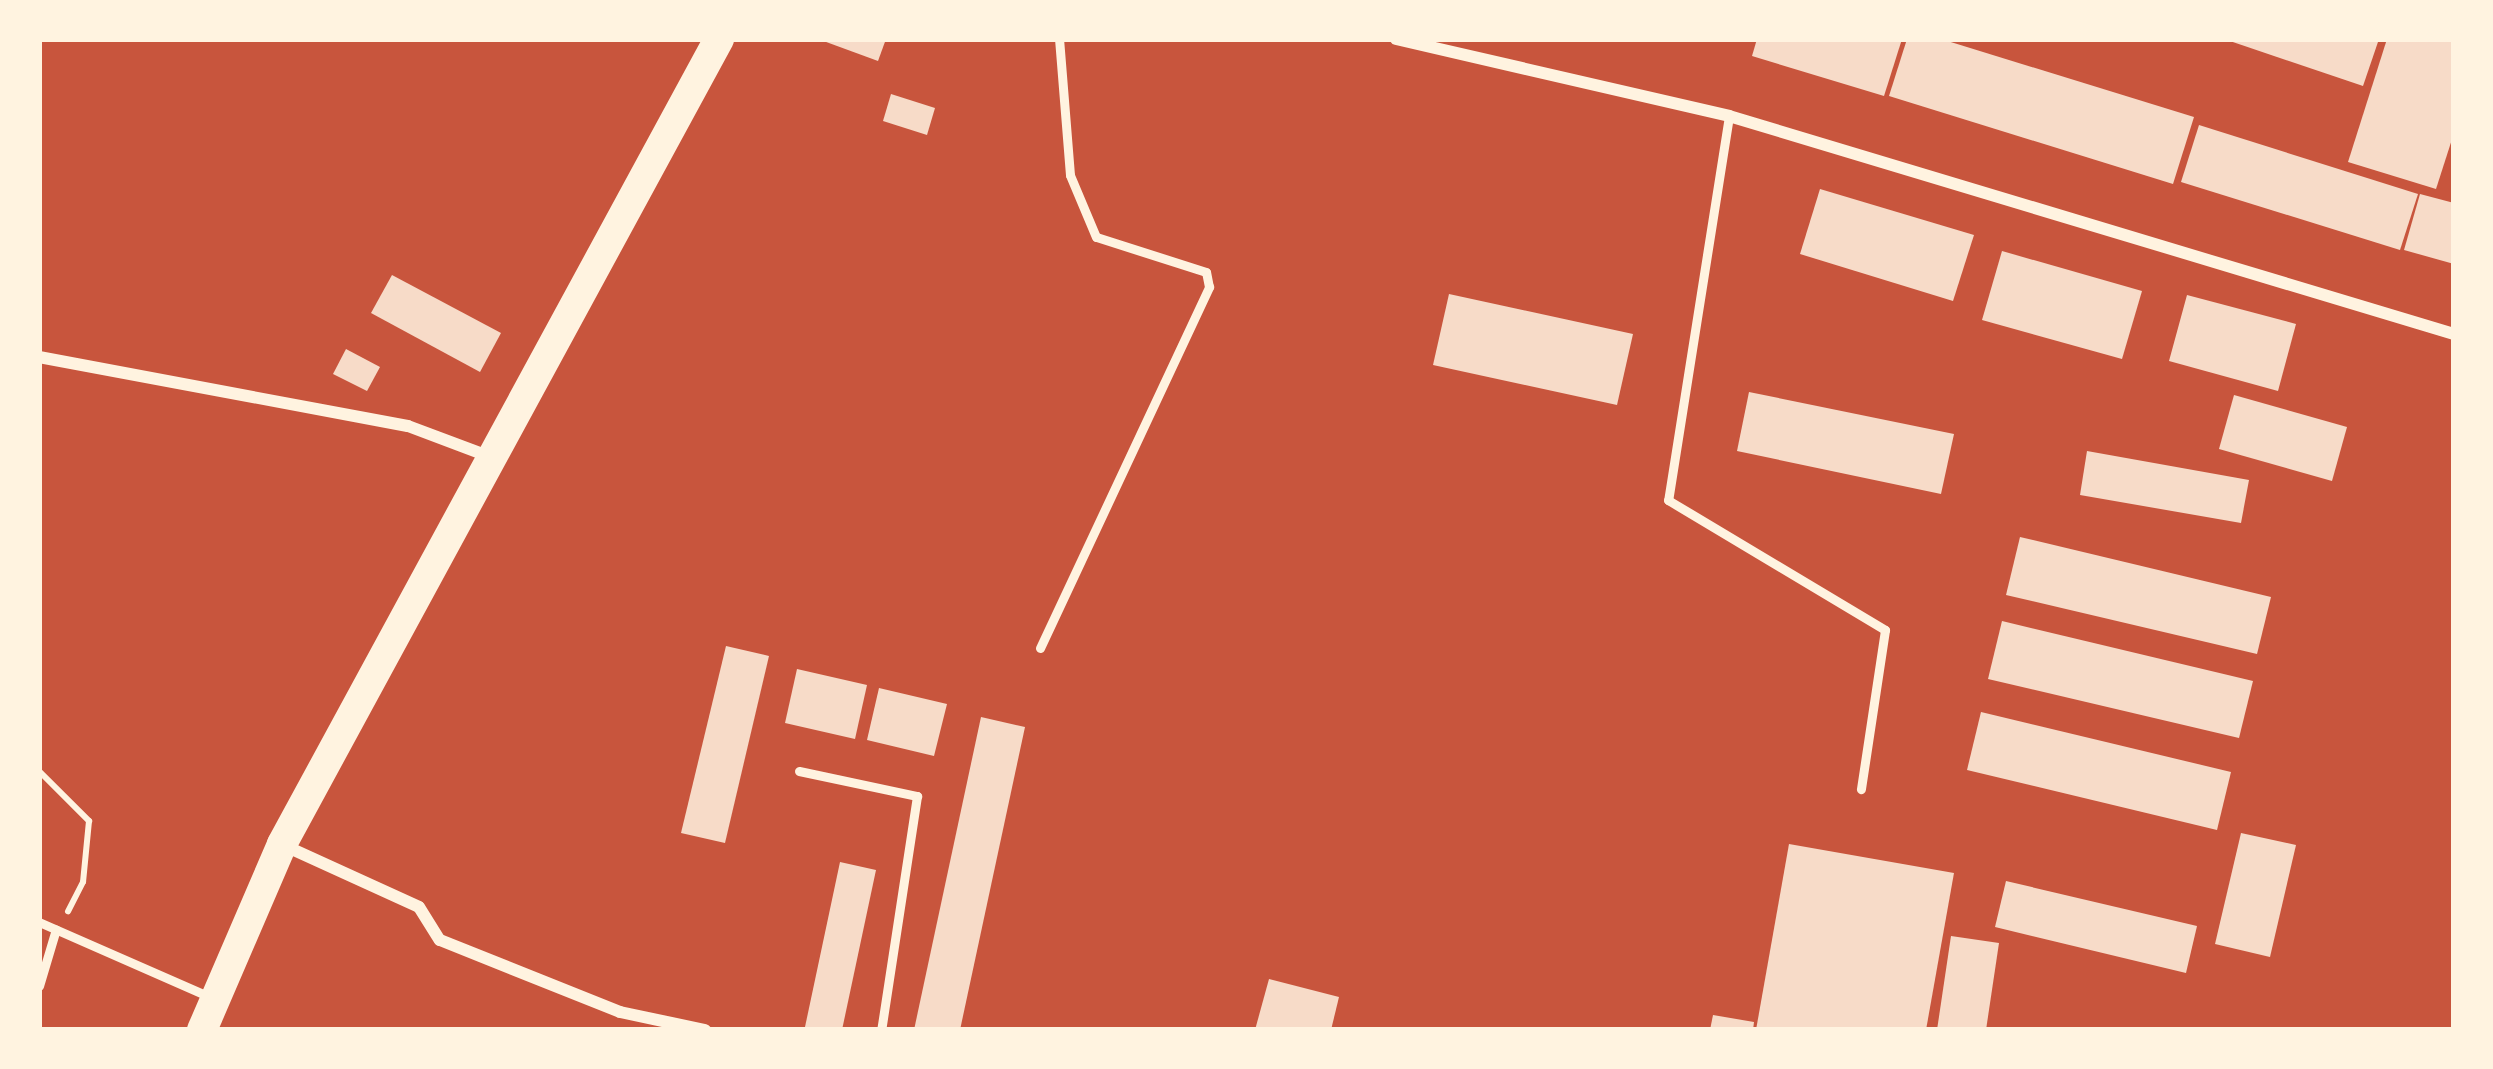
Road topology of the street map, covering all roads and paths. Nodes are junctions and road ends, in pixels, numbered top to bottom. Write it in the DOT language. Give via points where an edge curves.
graph roads {
  1 [pos="719,39"];
  2 [pos="1059,39"];
  3 [pos="1396,39"];
  4 [pos="1729,116"];
  5 [pos="2454,334"];
  6 [pos="39,357"];
  7 [pos="492,458"];
  8 [pos="1040,648"];
  9 [pos="39,771"];
  10 [pos="799,771"];
  11 [pos="1861,789"];
  12 [pos="282,844"];
  13 [pos="39,922"];
  14 [pos="56,929"];
  15 [pos="39,986"];
  16 [pos="217,1000"];
  17 [pos="620,1012"];
  18 [pos="202,1030"];
  19 [pos="617,1030"];
  20 [pos="704,1030"];
  21 [pos="881,1030"];
  1 -- 7 [label="main road"];
  2 -- 8 [label="lane" via="1070,175 1096,237 1206,272 1209,287"];
  3 -- 4 [label="street"];
  4 -- 5 [label="street"];
  4 -- 11 [label="lane" via="1668,500 1886,631"];
  6 -- 7 [label="street" via="408,426"];
  7 -- 12 [label="main road"];
  9 -- 14 [label="path" via="89,820 83,882"];
  10 -- 21 [label="lane" via="916,796"];
  12 -- 16 [label="main road"];
  12 -- 17 [label="street" via="419,907 440,940"];
  13 -- 14 [label="lane"];
  14 -- 15 [label="lane"];
  14 -- 16 [label="lane"];
  16 -- 18 [label="main road"];
  17 -- 19 [label="street"];
  17 -- 20 [label="street"];
}
